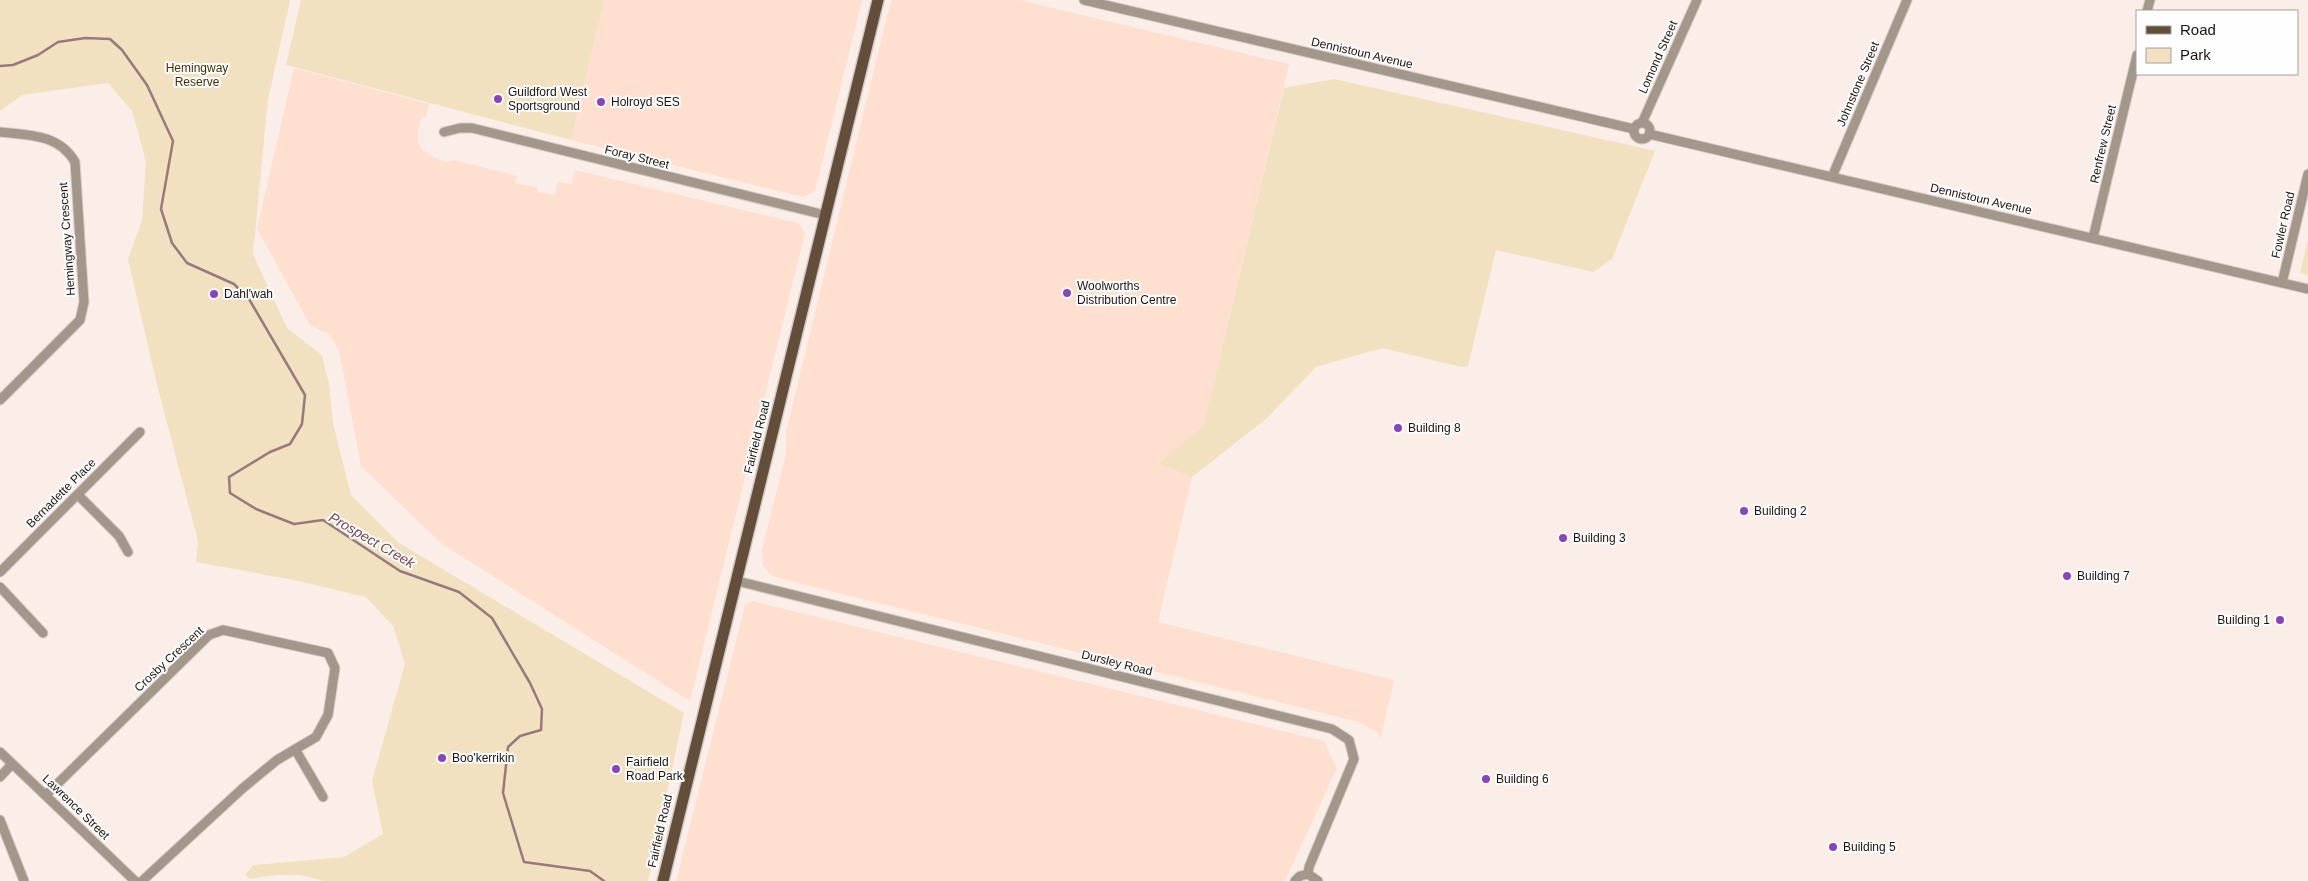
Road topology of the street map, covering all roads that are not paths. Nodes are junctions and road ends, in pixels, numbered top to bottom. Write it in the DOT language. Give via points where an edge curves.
graph roads {
  1 [pos="878,0"];
  2 [pos="1084,0"];
  3 [pos="1696,0"];
  4 [pos="1908,0"];
  5 [pos="2136,59"];
  6 [pos="1638,126"];
  7 [pos="0,132"];
  8 [pos="444,132"];
  9 [pos="1649,134"];
  10 [pos="2308,174"];
  11 [pos="1832,177"];
  12 [pos="825,215"];
  13 [pos="2093,238"];
  14 [pos="2282,283"];
  15 [pos="2308,289"];
  16 [pos="0,400"];
  17 [pos="140,432"];
  18 [pos="78,495"];
  19 [pos="128,552"];
  20 [pos="0,572"];
  21 [pos="736,581"];
  22 [pos="0,587"];
  23 [pos="43,633"];
  24 [pos="295,749"];
  25 [pos="0,752"];
  26 [pos="12,764"];
  27 [pos="0,777"];
  28 [pos="46,796"];
  29 [pos="323,797"];
  30 [pos="0,820"];
  31 [pos="1308,874"];
  32 [pos="24,881"];
  33 [pos="135,881"];
  34 [pos="142,881"];
  35 [pos="663,881"];
  36 [pos="1295,881"];
  37 [pos="1318,881"];
  1 -- 12 [label="main road, Fairfield Road"];
  2 -- 6 [label="street, Dennistoun Avenue"];
  3 -- 6 [label="street, Lomond Street"];
  4 -- 11 [label="street, Johnstone Street"];
  5 -- 13 [label="street, Renfrew Street"];
  6 -- 9 [label="street" via="1649,127"];
  6 -- 9 [label="street, Dennistoun Avenue" via="1635,134 1641,139"];
  7 -- 16 [label="street, Hemingway Crescent" via="55,141 68,149 75,162 84,302 80,320"];
  8 -- 12 [label="street, Foray Street" via="472,128"];
  9 -- 11 [label="street, Dennistoun Avenue"];
  10 -- 14 [label="street, Fowler Road"];
  11 -- 13 [label="street, Dennistoun Avenue"];
  12 -- 21 [label="main road, Fairfield Road"];
  13 -- 14 [label="street, Dennistoun Avenue"];
  14 -- 15 [label="street, Dennistoun Avenue"];
  17 -- 18 [label="street, Bernadette Place"];
  18 -- 19 [label="street" via="118,536"];
  18 -- 20 [label="street, Bernadette Place"];
  21 -- 31 [label="street, Dursley Road" via="1332,729 1349,740 1354,759"];
  21 -- 35 [label="main road, Fairfield Road"];
  22 -- 23 [label="street"];
  24 -- 28 [label="street, Crosby Crescent" via="316,737 328,716 335,668 328,653 223,630 209,635"];
  24 -- 29 [label="street"];
  24 -- 34 [label="street, Crosby Crescent" via="243,788"];
  25 -- 26 [label="street, Lawrence Street"];
  26 -- 27 [label="street"];
  26 -- 28 [label="street, Lawrence Street"];
  28 -- 33 [label="street, Lawrence Street"];
  30 -- 32 [label="street"];
  31 -- 36 [label="street"];
  31 -- 37 [label="street"];
}
